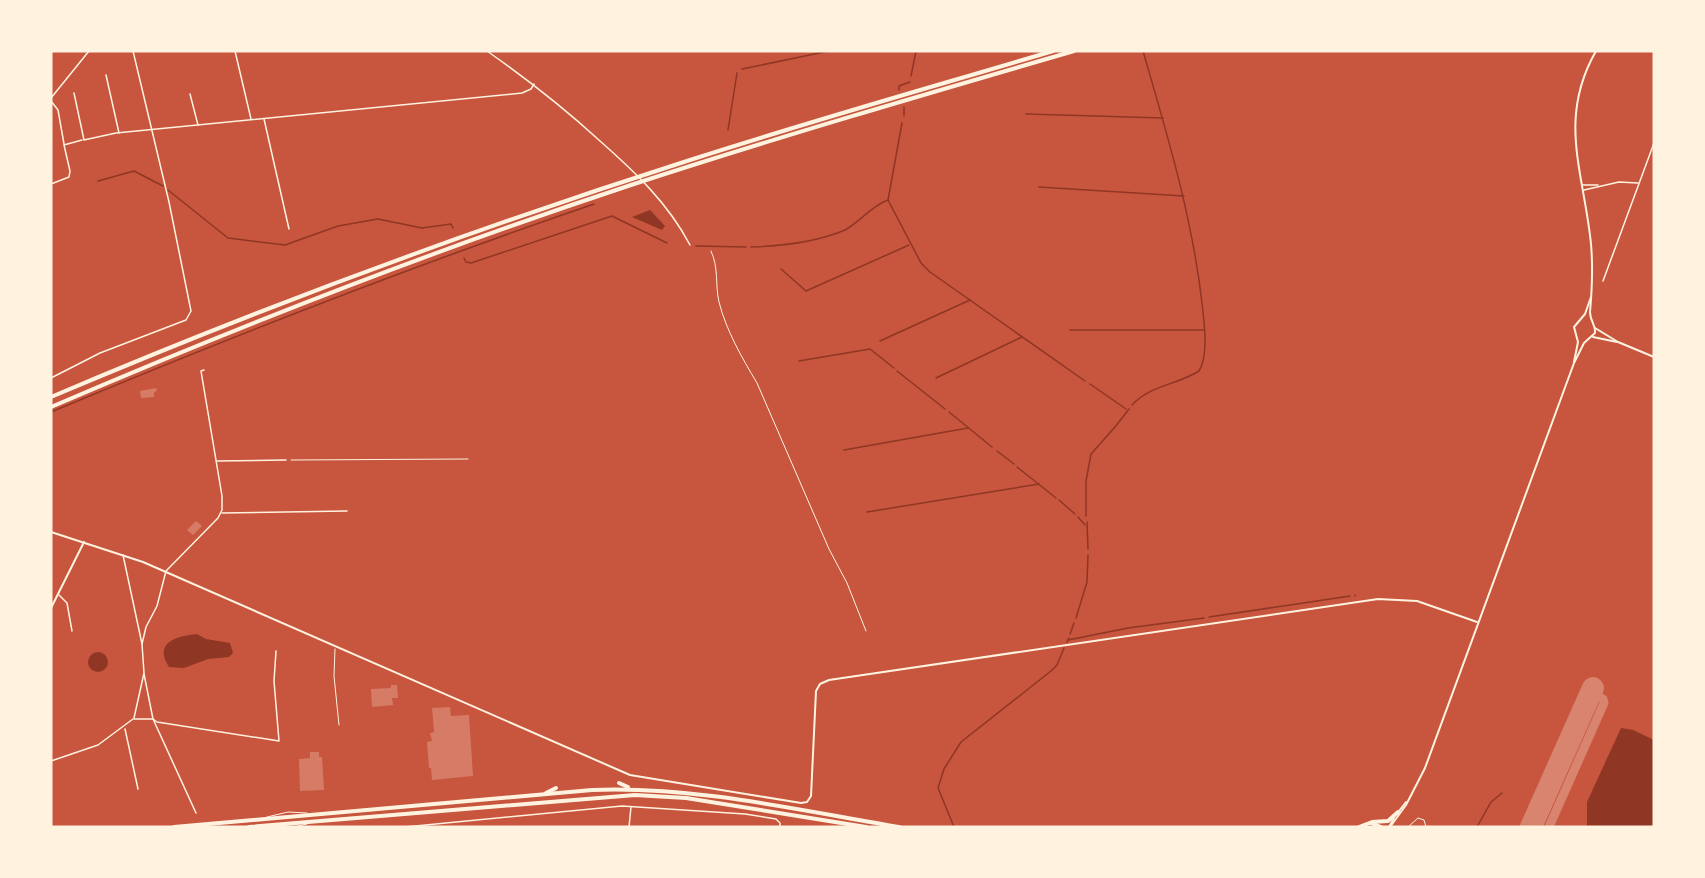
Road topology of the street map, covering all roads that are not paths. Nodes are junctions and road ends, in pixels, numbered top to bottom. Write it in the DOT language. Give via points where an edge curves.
graph roads {
  1 [pos="89,51"];
  2 [pos="133,51"];
  3 [pos="235,51"];
  4 [pos="487,51"];
  5 [pos="1053,51"];
  6 [pos="1074,51"];
  7 [pos="1596,51"];
  8 [pos="106,75"];
  9 [pos="534,84"];
  10 [pos="74,93"];
  11 [pos="190,94"];
  12 [pos="51,99"];
  13 [pos="264,119"];
  14 [pos="251,120"];
  15 [pos="198,125"];
  16 [pos="152,130"];
  17 [pos="119,134"];
  18 [pos="84,140"];
  19 [pos="1654,143"];
  20 [pos="64,145"];
  21 [pos="51,184"];
  22 [pos="1639,184"];
  23 [pos="1599,185"];
  24 [pos="1582,186"];
  25 [pos="1582,190"];
  26 [pos="290,229"];
  27 [pos="690,245"];
  28 [pos="1603,281"];
  29 [pos="1590,297"];
  30 [pos="1581,320"];
  31 [pos="1591,321"];
  32 [pos="1596,328"];
  33 [pos="1593,337"];
  34 [pos="1578,338"];
  35 [pos="1587,340"];
  36 [pos="1618,342"];
  37 [pos="1654,357"];
  38 [pos="1574,363"];
  39 [pos="204,370"];
  40 [pos="51,378"];
  41 [pos="51,397"];
  42 [pos="51,407"];
  43 [pos="286,460"];
  44 [pos="216,461"];
  45 [pos="347,511"];
  46 [pos="221,513"];
  47 [pos="51,532"];
  48 [pos="84,542"];
  49 [pos="123,554"];
  50 [pos="166,571"];
  51 [pos="58,595"];
  52 [pos="51,608"];
  53 [pos="1477,622"];
  54 [pos="138,627"];
  55 [pos="146,627"];
  56 [pos="72,631"];
  57 [pos="142,644"];
  58 [pos="335,646"];
  59 [pos="276,651"];
  60 [pos="144,673"];
  61 [pos="134,719"];
  62 [pos="153,719"];
  63 [pos="339,724"];
  64 [pos="124,727"];
  65 [pos="51,761"];
  66 [pos="619,783"];
  67 [pos="556,788"];
  68 [pos="634,788"];
  69 [pos="138,789"];
  70 [pos="540,795"];
  71 [pos="1408,800"];
  72 [pos="631,806"];
  73 [pos="1398,812"];
  74 [pos="196,813"];
  75 [pos="312,814"];
  76 [pos="262,819"];
  77 [pos="296,825"];
  78 [pos="1380,825"];
  79 [pos="263,826"];
  80 [pos="174,827"];
  81 [pos="249,827"];
  82 [pos="405,827"];
  83 [pos="629,827"];
  84 [pos="780,827"];
  85 [pos="866,827"];
  86 [pos="899,827"];
  87 [pos="1359,827"];
  88 [pos="1389,827"];
  89 [pos="1408,827"];
  90 [pos="1426,827"];
  1 -- 12 [label="street"];
  2 -- 16 [label="street"];
  3 -- 14 [label="street"];
  4 -- 9 [label="street"];
  5 -- 41 [label="highway" via="747,142 539,210 303,296"];
  6 -- 42 [label="highway" via="749,147 542,215 312,299"];
  7 -- 24 [label="street" via="1582,80 1576,107 1574,139"];
  8 -- 17 [label="street"];
  9 -- 13 [label="street" via="522,93"];
  9 -- 27 [label="street" via="629,167 674,218"];
  10 -- 18 [label="street"];
  11 -- 15 [label="street"];
  12 -- 20 [label="street" via="58,110"];
  13 -- 14 [label="street"];
  13 -- 26 [label="street"];
  14 -- 15 [label="street"];
  15 -- 16 [label="street"];
  16 -- 17 [label="street"];
  16 -- 40 [label="street" via="190,315"];
  17 -- 18 [label="street"];
  18 -- 20 [label="street"];
  19 -- 22 [label="street"];
  20 -- 21 [label="street" via="69,177"];
  22 -- 23 [label="street" via="1623,181"];
  22 -- 28 [label="street"];
  23 -- 24 [label="street"];
  23 -- 25 [label="street"];
  24 -- 25 [label="street"];
  25 -- 29 [label="street" via="1592,254"];
  29 -- 30 [label="street"];
  29 -- 31 [label="street"];
  30 -- 31 [label="street"];
  30 -- 34 [label="street" via="1574,327"];
  31 -- 32 [label="street"];
  32 -- 33 [label="street"];
  32 -- 36 [label="street"];
  33 -- 35 [label="street"];
  33 -- 36 [label="street"];
  34 -- 35 [label="street"];
  34 -- 38 [label="street"];
  35 -- 38 [label="street"];
  36 -- 37 [label="street"];
  38 -- 53 [label="street"];
  39 -- 44 [label="street" via="201,371"];
  43 -- 44 [label="street"];
  44 -- 46 [label="street"];
  45 -- 46 [label="street"];
  46 -- 50 [label="street"];
  47 -- 48 [label="street"];
  48 -- 49 [label="street"];
  48 -- 51 [label="street"];
  49 -- 50 [label="street"];
  49 -- 54 [label="street"];
  50 -- 55 [label="street" via="157,606"];
  50 -- 58 [label="street"];
  51 -- 52 [label="street"];
  51 -- 56 [label="street" via="67,603"];
  53 -- 58 [label="street" via="1417,601 1373,599 829,680 818,686 815,693 810,798 806,803 630,775"];
  53 -- 71 [label="street" via="1426,763"];
  54 -- 55 [label="street"];
  54 -- 57 [label="street"];
  55 -- 57 [label="street"];
  57 -- 60 [label="street"];
  58 -- 63 [label="lane"];
  59 -- 62 [label="street" via="279,741"];
  60 -- 61 [label="street"];
  60 -- 62 [label="street"];
  61 -- 62 [label="street"];
  61 -- 64 [label="street"];
  62 -- 74 [label="street"];
  64 -- 65 [label="street" via="93,748"];
  64 -- 69 [label="street"];
  66 -- 68 [label="highway"];
  67 -- 70 [label="highway"];
  68 -- 70 [label="highway"];
  68 -- 86 [label="highway"];
  70 -- 75 [label="highway"];
  71 -- 73 [label="street"];
  71 -- 88 [label="street"];
  72 -- 82 [label="street"];
  72 -- 83 [label="street"];
  72 -- 84 [label="street" via="745,814 776,819"];
  73 -- 78 [label="highway"];
  73 -- 88 [label="street"];
  75 -- 76 [label="highway"];
  75 -- 76 [label="lane" via="278,813"];
  76 -- 80 [label="highway"];
  77 -- 79 [label="highway"];
  77 -- 85 [label="highway" via="635,795 686,798"];
  78 -- 87 [label="highway"];
  78 -- 88 [label="highway"];
  79 -- 81 [label="highway"];
  89 -- 90 [label="lane" via="1417,818 1423,819"];
}
